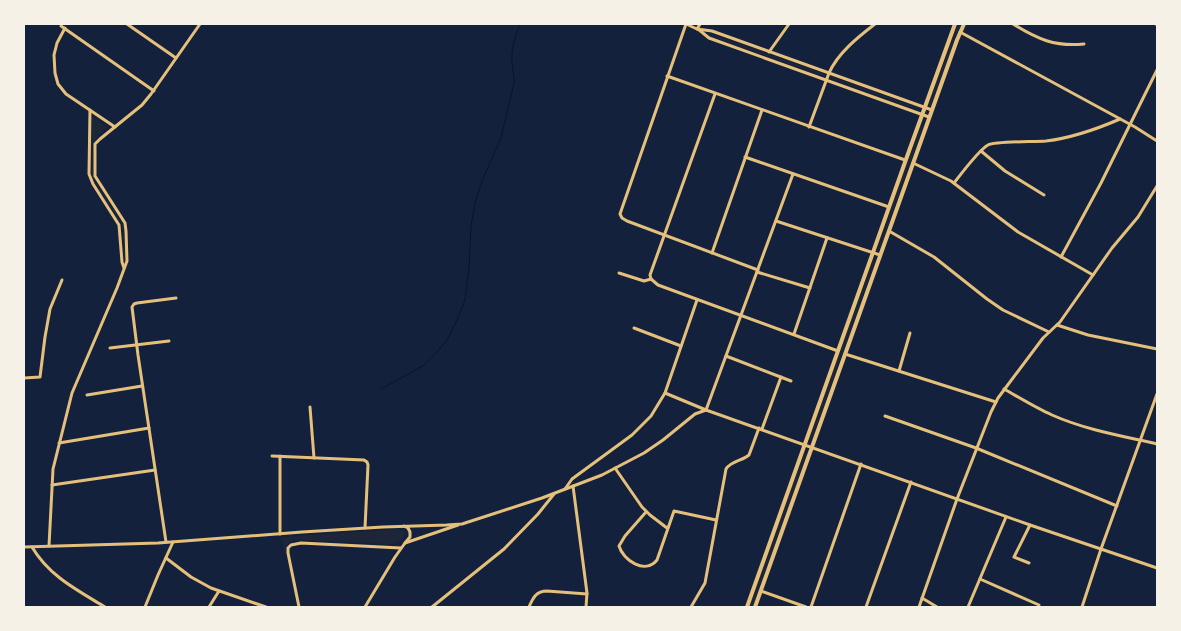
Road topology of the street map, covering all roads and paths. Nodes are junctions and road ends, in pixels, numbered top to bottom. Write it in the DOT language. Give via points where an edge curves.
graph roads {
  1 [pos="128,24"];
  2 [pos="193,24"];
  3 [pos="686,24"];
  4 [pos="700,24"];
  5 [pos="789,24"];
  6 [pos="875,24"];
  7 [pos="956,24"];
  8 [pos="964,24"];
  9 [pos="1013,24"];
  10 [pos="199,25"];
  11 [pos="61,26"];
  12 [pos="65,28"];
  13 [pos="698,28"];
  14 [pos="960,32"];
  15 [pos="1084,44"];
  16 [pos="769,52"];
  17 [pos="176,58"];
  18 [pos="1157,70"];
  19 [pos="829,73"];
  20 [pos="667,76"];
  21 [pos="826,80"];
  22 [pos="154,90"];
  23 [pos="715,94"];
  24 [pos="924,107"];
  25 [pos="90,110"];
  26 [pos="762,110"];
  27 [pos="932,110"];
  28 [pos="922,114"];
  29 [pos="929,117"];
  30 [pos="1120,119"];
  31 [pos="1130,124"];
  32 [pos="115,127"];
  33 [pos="809,127"];
  34 [pos="1157,141"];
  35 [pos="981,151"];
  36 [pos="745,157"];
  37 [pos="905,160"];
  38 [pos="913,163"];
  39 [pos="794,174"];
  40 [pos="954,183"];
  41 [pos="1157,186"];
  42 [pos="1044,195"];
  43 [pos="889,207"];
  44 [pos="776,222"];
  45 [pos="889,231"];
  46 [pos="664,235"];
  47 [pos="827,238"];
  48 [pos="712,252"];
  49 [pos="872,253"];
  50 [pos="880,255"];
  51 [pos="1061,257"];
  52 [pos="124,268"];
  53 [pos="758,271"];
  54 [pos="619,273"];
  55 [pos="1093,275"];
  56 [pos="62,280"];
  57 [pos="651,280"];
  58 [pos="810,288"];
  59 [pos="176,298"];
  60 [pos="697,300"];
  61 [pos="741,316"];
  62 [pos="1057,325"];
  63 [pos="634,328"];
  64 [pos="910,332"];
  65 [pos="1050,332"];
  66 [pos="794,334"];
  67 [pos="169,341"];
  68 [pos="136,345"];
  69 [pos="681,346"];
  70 [pos="110,348"];
  71 [pos="1157,349"];
  72 [pos="838,350"];
  73 [pos="845,354"];
  74 [pos="726,356"];
  75 [pos="899,371"];
  76 [pos="780,377"];
  77 [pos="24,378"];
  78 [pos="791,381"];
  79 [pos="142,386"];
  80 [pos="1004,389"];
  81 [pos="665,392"];
  82 [pos="1157,394"];
  83 [pos="88,395"];
  84 [pos="996,402"];
  85 [pos="310,407"];
  86 [pos="706,410"];
  87 [pos="885,416"];
  88 [pos="148,428"];
  89 [pos="761,429"];
  90 [pos="1140,440"];
  91 [pos="59,443"];
  92 [pos="804,444"];
  93 [pos="1157,444"];
  94 [pos="812,447"];
  95 [pos="976,448"];
  96 [pos="272,456"];
  97 [pos="280,456"];
  98 [pos="314,458"];
  99 [pos="861,464"];
  100 [pos="615,468"];
  101 [pos="155,470"];
  102 [pos="911,482"];
  103 [pos="52,485"];
  104 [pos="573,486"];
  105 [pos="565,489"];
  106 [pos="554,493"];
  107 [pos="957,499"];
  108 [pos="1117,506"];
  109 [pos="646,512"];
  110 [pos="1006,517"];
  111 [pos="716,520"];
  112 [pos="462,524"];
  113 [pos="1030,525"];
  114 [pos="404,526"];
  115 [pos="365,528"];
  116 [pos="667,528"];
  117 [pos="280,534"];
  118 [pos="166,542"];
  119 [pos="173,542"];
  120 [pos="405,543"];
  121 [pos="49,546"];
  122 [pos="24,547"];
  123 [pos="32,547"];
  124 [pos="400,548"];
  125 [pos="1101,549"];
  126 [pos="166,558"];
  127 [pos="1029,564"];
  128 [pos="1157,568"];
  129 [pos="980,579"];
  130 [pos="219,591"];
  131 [pos="761,591"];
  132 [pos="587,594"];
  133 [pos="922,598"];
  134 [pos="1038,605"];
  135 [pos="105,607"];
  136 [pos="145,607"];
  137 [pos="209,607"];
  138 [pos="266,607"];
  139 [pos="299,607"];
  140 [pos="365,607"];
  141 [pos="432,607"];
  142 [pos="529,607"];
  143 [pos="586,607"];
  144 [pos="692,607"];
  145 [pos="747,607"];
  146 [pos="755,607"];
  147 [pos="806,607"];
  148 [pos="811,607"];
  149 [pos="866,607"];
  150 [pos="918,607"];
  151 [pos="937,607"];
  152 [pos="968,607"];
  153 [pos="1082,607"];
  1 -- 17 [label="street"];
  2 -- 10 [label="street"];
  3 -- 13 [label="street"];
  3 -- 20 [label="street"];
  4 -- 13 [label="street"];
  5 -- 16 [label="street"];
  6 -- 19 [label="street" via="848,47"];
  7 -- 24 [label="main road"];
  8 -- 14 [label="main road"];
  9 -- 15 [label="street" via="1053,44"];
  10 -- 17 [label="street"];
  11 -- 12 [label="street"];
  12 -- 22 [label="street"];
  12 -- 25 [label="street" via="54,51 56,79 63,91"];
  13 -- 16 [label="street"];
  13 -- 21 [label="street" via="709,38"];
  14 -- 27 [label="main road"];
  14 -- 30 [label="street"];
  16 -- 19 [label="street"];
  17 -- 22 [label="street"];
  18 -- 31 [label="street"];
  19 -- 21 [label="street"];
  19 -- 24 [label="street"];
  20 -- 23 [label="street"];
  20 -- 46 [label="street" via="620,210 620,216 627,221"];
  21 -- 28 [label="street"];
  21 -- 33 [label="street"];
  22 -- 32 [label="street" via="142,106"];
  23 -- 26 [label="street"];
  23 -- 46 [label="street"];
  24 -- 27 [label="street"];
  24 -- 28 [label="main road"];
  25 -- 32 [label="street"];
  25 -- 52 [label="street" via="90,178 118,222"];
  26 -- 33 [label="street"];
  26 -- 36 [label="street"];
  27 -- 29 [label="main road"];
  28 -- 29 [label="street"];
  28 -- 37 [label="main road"];
  29 -- 38 [label="main road"];
  30 -- 31 [label="street"];
  30 -- 35 [label="street" via="1073,136 991,144"];
  31 -- 34 [label="street"];
  31 -- 51 [label="street"];
  32 -- 52 [label="street" via="96,144 95,174 125,223 128,259"];
  33 -- 37 [label="street"];
  35 -- 40 [label="street"];
  35 -- 42 [label="street" via="1004,172"];
  36 -- 39 [label="street"];
  36 -- 48 [label="street"];
  37 -- 43 [label="main road"];
  38 -- 40 [label="street"];
  38 -- 45 [label="main road"];
  39 -- 43 [label="street"];
  39 -- 44 [label="street"];
  40 -- 51 [label="street" via="1018,232"];
  41 -- 55 [label="street" via="1138,217"];
  43 -- 49 [label="main road"];
  44 -- 47 [label="street"];
  44 -- 53 [label="street"];
  45 -- 50 [label="main road"];
  45 -- 65 [label="street" via="934,257 1003,310"];
  46 -- 48 [label="street"];
  46 -- 57 [label="street"];
  47 -- 49 [label="street"];
  47 -- 58 [label="street"];
  48 -- 53 [label="street"];
  49 -- 50 [label="street"];
  49 -- 72 [label="main road"];
  50 -- 73 [label="main road"];
  51 -- 55 [label="street"];
  52 -- 91 [label="street" via="72,393"];
  53 -- 58 [label="street"];
  53 -- 61 [label="street"];
  54 -- 57 [label="street"];
  55 -- 62 [label="street"];
  56 -- 77 [label="street" via="50,309 40,377"];
  57 -- 60 [label="street"];
  58 -- 66 [label="street"];
  59 -- 68 [label="street" via="133,305"];
  60 -- 61 [label="street"];
  60 -- 69 [label="street"];
  61 -- 66 [label="street"];
  61 -- 74 [label="street"];
  62 -- 65 [label="street"];
  62 -- 71 [label="street" via="1083,334"];
  63 -- 69 [label="street"];
  64 -- 75 [label="street"];
  65 -- 80 [label="street"];
  66 -- 72 [label="street"];
  67 -- 68 [label="street"];
  68 -- 70 [label="street"];
  68 -- 79 [label="street"];
  69 -- 81 [label="street"];
  72 -- 92 [label="main road"];
  73 -- 75 [label="street"];
  73 -- 94 [label="main road"];
  74 -- 76 [label="street"];
  74 -- 86 [label="street"];
  75 -- 84 [label="street"];
  76 -- 78 [label="street"];
  76 -- 89 [label="street"];
  79 -- 83 [label="street"];
  79 -- 88 [label="street"];
  80 -- 84 [label="street"];
  80 -- 90 [label="street" via="1067,421"];
  81 -- 86 [label="street"];
  81 -- 105 [label="street" via="641,427 572,479"];
  82 -- 90 [label="street"];
  84 -- 95 [label="street"];
  85 -- 98 [label="street"];
  86 -- 89 [label="street"];
  86 -- 100 [label="street" via="695,414 644,453"];
  87 -- 95 [label="street"];
  88 -- 91 [label="street"];
  88 -- 101 [label="street"];
  89 -- 92 [label="street"];
  89 -- 111 [label="street" via="749,455 726,469"];
  90 -- 93 [label="street"];
  90 -- 108 [label="street"];
  91 -- 103 [label="street"];
  92 -- 94 [label="street"];
  92 -- 145 [label="main road"];
  94 -- 99 [label="street"];
  94 -- 131 [label="main road"];
  95 -- 107 [label="street"];
  95 -- 108 [label="street"];
  96 -- 97 [label="street"];
  97 -- 98 [label="street"];
  97 -- 117 [label="street"];
  98 -- 115 [label="street" via="367,462"];
  99 -- 102 [label="street"];
  99 -- 148 [label="street"];
  100 -- 104 [label="street"];
  100 -- 109 [label="street"];
  101 -- 103 [label="street"];
  101 -- 118 [label="street"];
  102 -- 107 [label="street"];
  102 -- 149 [label="street"];
  103 -- 121 [label="street"];
  104 -- 105 [label="street"];
  104 -- 132 [label="street"];
  105 -- 106 [label="street"];
  106 -- 112 [label="street"];
  106 -- 141 [label="street" via="535,518 500,553"];
  107 -- 110 [label="street"];
  107 -- 133 [label="street"];
  108 -- 125 [label="street"];
  109 -- 116 [label="street"];
  109 -- 116 [label="street" via="620,545 628,559 643,566 654,564"];
  110 -- 113 [label="street"];
  110 -- 129 [label="street"];
  111 -- 116 [label="street" via="674,512"];
  111 -- 144 [label="street" via="705,583"];
  112 -- 114 [label="street"];
  112 -- 120 [label="street"];
  113 -- 125 [label="street"];
  113 -- 127 [label="street" via="1014,557"];
  114 -- 115 [label="street"];
  114 -- 120 [label="street" via="410,532"];
  115 -- 117 [label="street"];
  117 -- 119 [label="street"];
  118 -- 119 [label="street"];
  118 -- 121 [label="street"];
  119 -- 126 [label="street"];
  120 -- 124 [label="street"];
  121 -- 123 [label="street"];
  122 -- 123 [label="street"];
  123 -- 135 [label="street" via="58,577"];
  124 -- 139 [label="street" via="293,543 288,553"];
  124 -- 140 [label="street"];
  125 -- 128 [label="street"];
  125 -- 153 [label="street"];
  126 -- 130 [label="street" via="191,577"];
  126 -- 136 [label="street"];
  129 -- 134 [label="street"];
  129 -- 152 [label="street"];
  130 -- 137 [label="street"];
  130 -- 138 [label="street"];
  131 -- 146 [label="main road"];
  131 -- 147 [label="street"];
  132 -- 142 [label="street" via="540,592"];
  132 -- 143 [label="street"];
  133 -- 150 [label="street"];
  133 -- 151 [label="street"];
}
